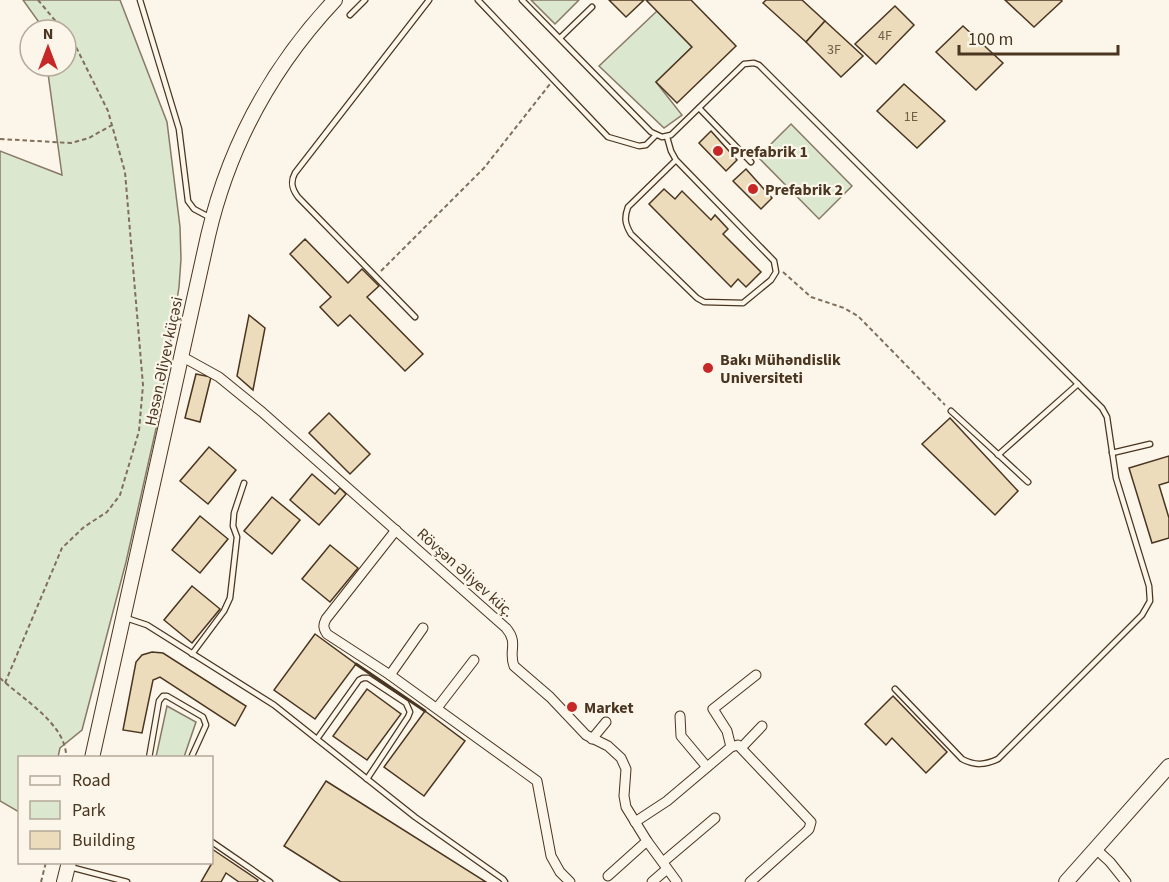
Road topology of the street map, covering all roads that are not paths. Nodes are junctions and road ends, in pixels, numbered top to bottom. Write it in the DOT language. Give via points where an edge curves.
graph roads {
  1 [pos="140,0"];
  2 [pos="335,0"];
  3 [pos="365,0"];
  4 [pos="429,0"];
  5 [pos="478,0"];
  6 [pos="522,0"];
  7 [pos="592,7"];
  8 [pos="350,15"];
  9 [pos="560,38"];
  10 [pos="699,108"];
  11 [pos="656,135"];
  12 [pos="667,137"];
  13 [pos="676,160"];
  14 [pos="751,162"];
  15 [pos="212,219"];
  16 [pos="415,317"];
  17 [pos="181,356"];
  18 [pos="1078,384"];
  19 [pos="951,411"];
  20 [pos="1150,444"];
  21 [pos="1112,453"];
  22 [pos="998,455"];
  23 [pos="1028,482"];
  24 [pos="244,483"];
  25 [pos="396,530"];
  26 [pos="124,617"];
  27 [pos="423,628"];
  28 [pos="192,654"];
  29 [pos="474,660"];
  30 [pos="390,675"];
  31 [pos="756,675"];
  32 [pos="895,689"];
  33 [pos="437,708"];
  34 [pos="680,716"];
  35 [pos="606,722"];
  36 [pos="762,726"];
  37 [pos="317,739"];
  38 [pos="592,739"];
  39 [pos="731,747"];
  40 [pos="742,747"];
  41 [pos="92,756"];
  42 [pos="149,756"];
  43 [pos="192,756"];
  44 [pos="1169,766"];
  45 [pos="707,767"];
  46 [pos="367,779"];
  47 [pos="715,818"];
  48 [pos="635,822"];
  49 [pos="647,841"];
  50 [pos="213,843"];
  51 [pos="1096,849"];
  52 [pos="68,864"];
  53 [pos="665,865"];
  54 [pos="608,876"];
  55 [pos="264,880"];
  56 [pos="64,882"];
  57 [pos="127,882"];
  58 [pos="270,882"];
  59 [pos="505,882"];
  60 [pos="570,882"];
  61 [pos="652,882"];
  62 [pos="677,882"];
  63 [pos="750,882"];
  64 [pos="1066,882"];
  65 [pos="1126,882"];
  1 -- 15 [label="lane" via="179,129 188,201"];
  2 -- 15 [label="main road, Həsən Əliyev küçəsi" via="292,51 262,96 238,145"];
  3 -- 8 [label="lane"];
  4 -- 16 [label="lane" via="293,178 293,190 298,197"];
  5 -- 11 [label="lane" via="608,137 639,146"];
  6 -- 9 [label="lane"];
  7 -- 9 [label="lane"];
  9 -- 11 [label="lane"];
  10 -- 12 [label="lane"];
  10 -- 14 [label="lane"];
  10 -- 18 [label="lane" via="744,64 759,65"];
  11 -- 12 [label="lane"];
  12 -- 13 [label="lane"];
  13 -- 13 [label="lane" via="774,261 776,272 771,280 743,303 704,302 697,298 626,225 628,207"];
  15 -- 17 [label="main road, Həsən Əliyev küçəsi"];
  17 -- 25 [label="street, Rövşən Əliyev küç." via="228,383"];
  17 -- 26 [label="main road, Həsən Əliyev küçəsi"];
  18 -- 21 [label="lane" via="1107,417"];
  18 -- 22 [label="lane"];
  19 -- 22 [label="lane"];
  20 -- 21 [label="lane"];
  21 -- 32 [label="lane" via="1151,593 1142,615 990,763 962,759"];
  22 -- 23 [label="lane"];
  24 -- 28 [label="lane" via="234,513 237,537 230,598"];
  25 -- 30 [label="street" via="324,625 327,634"];
  25 -- 38 [label="street, Rövşən Əliyev küç." via="506,628 513,638 514,666"];
  26 -- 28 [label="lane" via="147,625"];
  26 -- 41 [label="main road, Həsən Əliyev küçəsi"];
  27 -- 30 [label="street"];
  28 -- 37 [label="lane" via="274,705"];
  29 -- 33 [label="street"];
  30 -- 33 [label="street"];
  31 -- 39 [label="street" via="713,709 727,731"];
  33 -- 60 [label="street" via="537,781 551,856"];
  34 -- 45 [label="street" via="681,736"];
  35 -- 38 [label="street"];
  36 -- 40 [label="street"];
  37 -- 46 [label="lane"];
  37 -- 46 [label="lane" via="363,678 406,703 408,717"];
  38 -- 48 [label="street, Rövşən Əliyev küç." via="615,751 624,763 624,803"];
  39 -- 40 [label="street"];
  39 -- 45 [label="street"];
  40 -- 63 [label="street" via="811,822 807,832"];
  42 -- 43 [label="lane" via="159,700 167,696 206,721"];
  44 -- 51 [label="main road"];
  45 -- 48 [label="street"];
  46 -- 59 [label="lane"];
  47 -- 53 [label="street"];
  48 -- 49 [label="street, Rövşən Əliyev küç."];
  49 -- 53 [label="street, Rövşən Əliyev küç."];
  49 -- 54 [label="street"];
  50 -- 55 [label="lane"];
  51 -- 64 [label="main road"];
  51 -- 65 [label="street"];
  52 -- 56 [label="main road"];
  52 -- 57 [label="lane"];
  53 -- 61 [label="street"];
  53 -- 62 [label="street, Rövşən Əliyev küç."];
  55 -- 58 [label="lane"];
}
